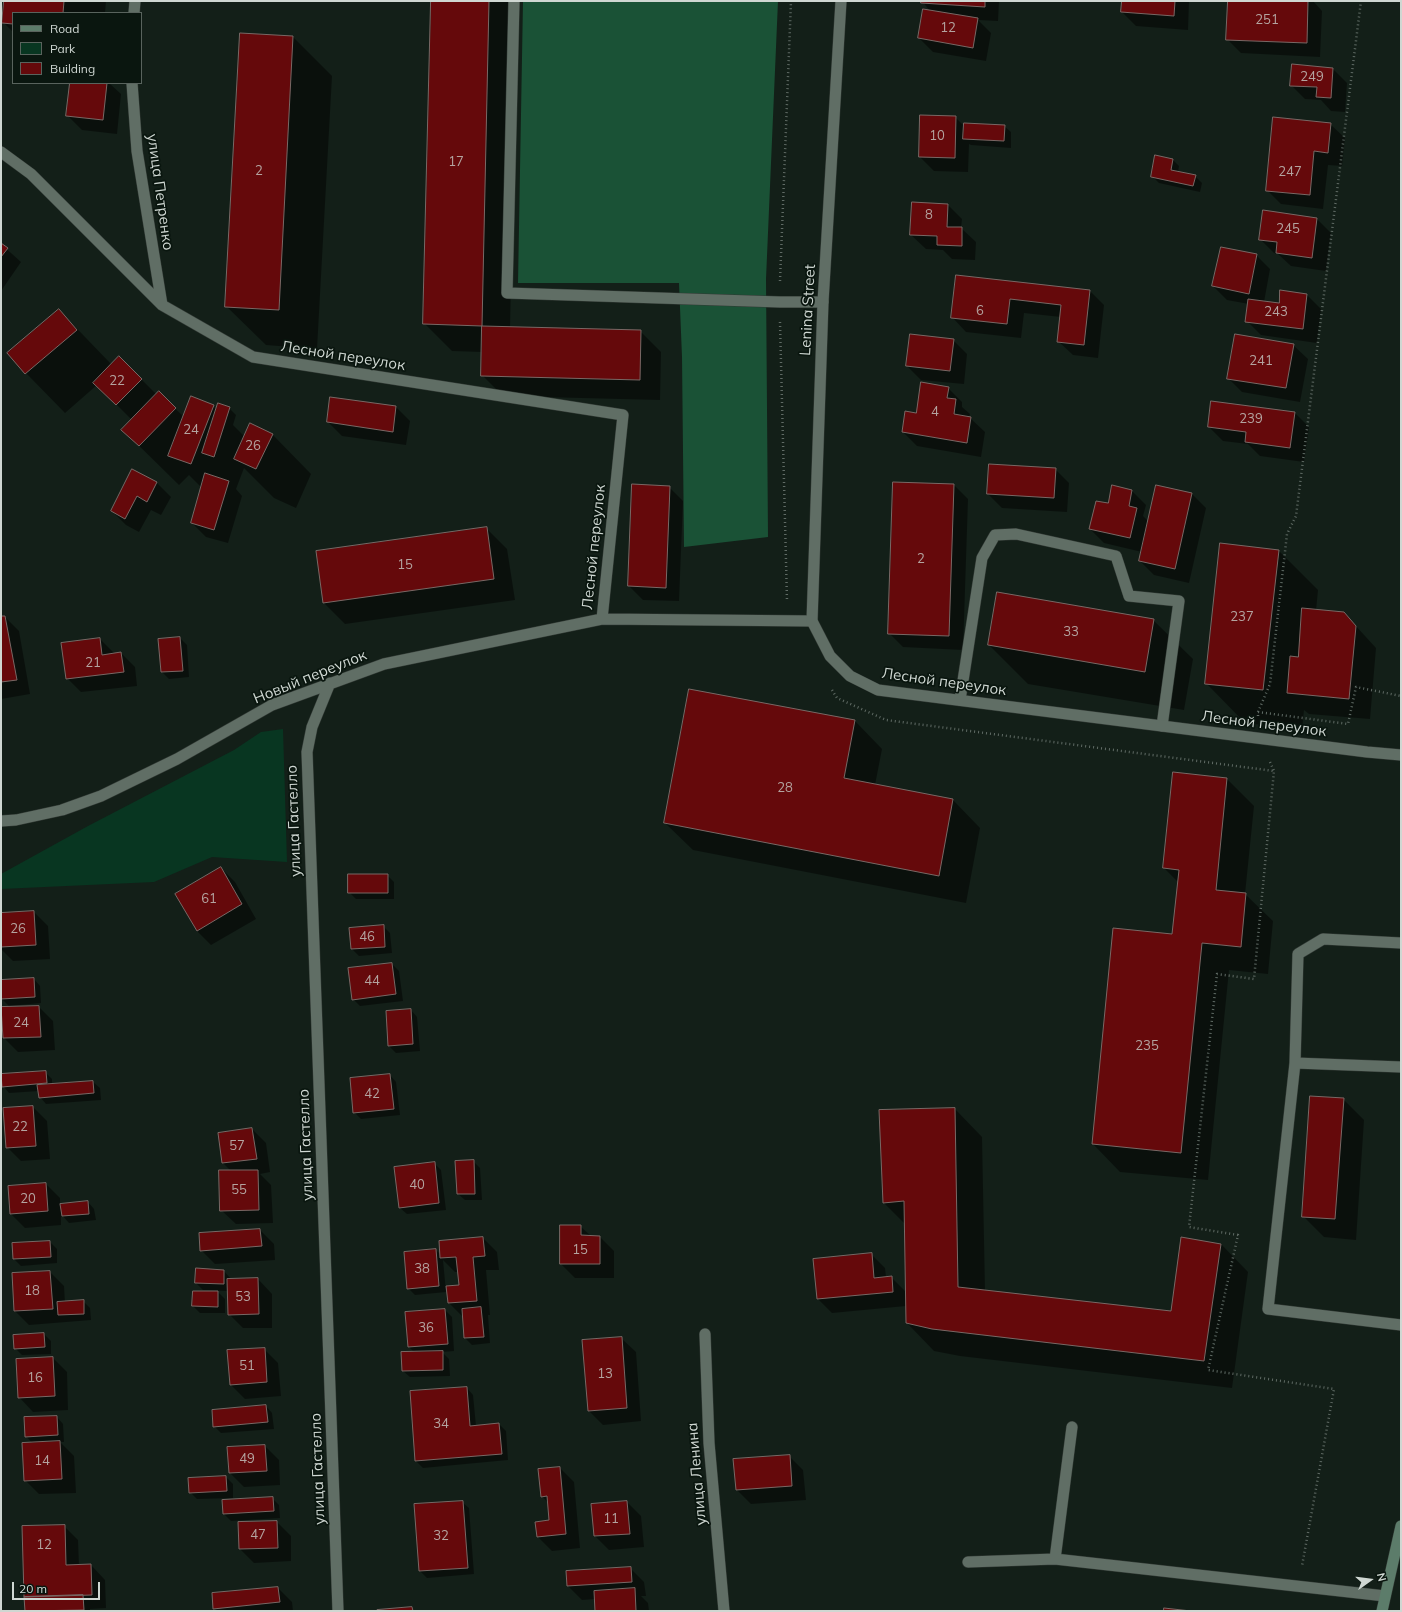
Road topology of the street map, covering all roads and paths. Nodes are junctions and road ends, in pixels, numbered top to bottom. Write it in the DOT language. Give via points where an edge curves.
graph roads {
  1 [pos="134,1"];
  2 [pos="514,1"];
  3 [pos="841,1"];
  4 [pos="1361,1"];
  5 [pos="134,12"];
  6 [pos="132,84"];
  7 [pos="1,152"];
  8 [pos="823,302"];
  9 [pos="162,305"];
  10 [pos="787,567"];
  11 [pos="602,619"];
  12 [pos="787,621"];
  13 [pos="812,621"];
  14 [pos="330,683"];
  15 [pos="829,685"];
  16 [pos="1401,696"];
  17 [pos="960,700"];
  18 [pos="1258,712"];
  19 [pos="1162,726"];
  20 [pos="1262,739"];
  21 [pos="1401,755"];
  22 [pos="1274,771"];
  23 [pos="1,821"];
  24 [pos="1401,943"];
  25 [pos="1295,1063"];
  26 [pos="1401,1067"];
  27 [pos="1401,1325"];
  28 [pos="705,1334"];
  29 [pos="1072,1427"];
  30 [pos="1401,1526"];
  31 [pos="1055,1559"];
  32 [pos="968,1562"];
  33 [pos="1298,1586"];
  34 [pos="1385,1596"];
  35 [pos="338,1611"];
  36 [pos="724,1611"];
  37 [pos="1382,1611"];
  1 -- 5 [label="street"];
  2 -- 8 [label="street" via="507,293"];
  3 -- 8 [label="street, Lenina Street"];
  4 -- 18 [label="path" via="1296,516 1287,534 1270,684"];
  6 -- 9 [label="street, улица Петренко" via="137,152"];
  7 -- 9 [label="street, Лесной переулок" via="31,174"];
  8 -- 13 [label="street, Lenina Street"];
  9 -- 11 [label="street, Лесной переулок" via="253,357 623,415"];
  10 -- 12 [label="path"];
  11 -- 12 [label="street, Лесной переулок"];
  11 -- 14 [label="street, Новый переулок" via="384,664"];
  12 -- 13 [label="street, Лесной переулок"];
  13 -- 17 [label="street, Лесной переулок" via="830,656 850,676 878,690"];
  14 -- 23 [label="street, Новый переулок" via="272,705 177,759 101,796 62,810"];
  14 -- 35 [label="street, улица Гастелло" via="312,727 307,752"];
  15 -- 22 [label="path" via="837,698 886,720"];
  16 -- 18 [label="path" via="1356,687 1348,724"];
  17 -- 19 [label="street, Лесной переулок"];
  17 -- 19 [label="street" via="982,558 995,535 1016,534 1116,556 1129,596 1179,601"];
  18 -- 20 [label="path"];
  19 -- 20 [label="street, Лесной переулок"];
  20 -- 21 [label="street, Лесной переулок"];
  20 -- 22 [label="path"];
  22 -- 33 [label="path" via="1254,979 1217,974 1189,1227 1238,1235 1208,1370 1334,1389"];
  24 -- 25 [label="street" via="1323,939 1298,954"];
  25 -- 26 [label="street"];
  25 -- 27 [label="street" via="1268,1309"];
  28 -- 36 [label="street, улица Ленина" via="709,1443"];
  29 -- 31 [label="street"];
  30 -- 34 [label="main road"];
  31 -- 32 [label="street"];
  31 -- 33 [label="street"];
  33 -- 34 [label="street"];
  34 -- 37 [label="main road"];
}
